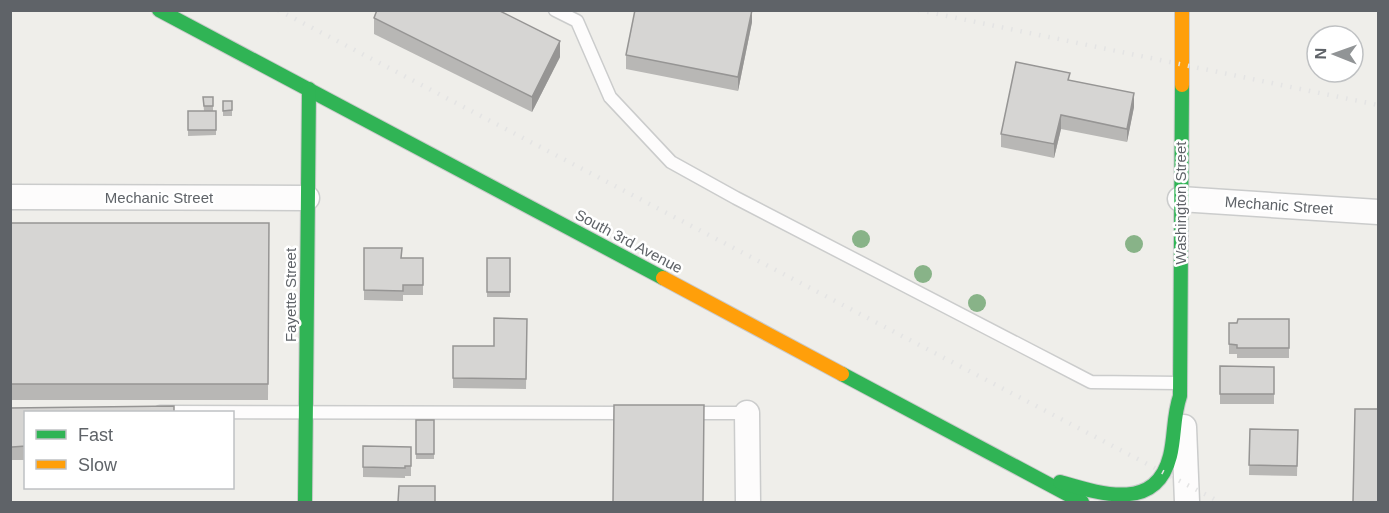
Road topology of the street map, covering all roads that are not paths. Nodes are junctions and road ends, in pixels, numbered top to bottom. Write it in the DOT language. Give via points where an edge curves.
graph roads {
  1 [pos="159,10"];
  2 [pos="555,10"];
  3 [pos="1182,10"];
  4 [pos="309,89"];
  5 [pos="10,197"];
  6 [pos="307,198"];
  7 [pos="1180,199"];
  8 [pos="1378,212"];
  9 [pos="1180,389"];
  10 [pos="234,412"];
  11 [pos="306,412"];
  12 [pos="641,413"];
  13 [pos="676,413"];
  14 [pos="747,413"];
  15 [pos="1024,471"];
  16 [pos="305,502"];
  17 [pos="748,502"];
  18 [pos="1082,502"];
  19 [pos="1187,502"];
  1 -- 4 [label="main road, South 3rd Avenue"];
  2 -- 9 [label="lane" via="577,21 610,97 671,162 1090,382"];
  3 -- 7 [label="main road, Washington Street"];
  4 -- 6 [label="main road, Fayette Street"];
  4 -- 15 [label="main road, South 3rd Avenue"];
  5 -- 6 [label="street, Mechanic Street"];
  6 -- 11 [label="main road, Fayette Street"];
  7 -- 8 [label="street, Mechanic Street"];
  7 -- 9 [label="main road, Washington Street"];
  9 -- 15 [label="main road, Washington Street" via="1165,475 1154,487 1138,494 1111,496"];
  9 -- 19 [label="street, Washington Street"];
  10 -- 11 [label="lane"];
  11 -- 12 [label="lane"];
  11 -- 16 [label="main road, Fayette Street"];
  13 -- 14 [label="lane"];
  14 -- 17 [label="street"];
  15 -- 18 [label="main road, South 3rd Avenue"];
}
